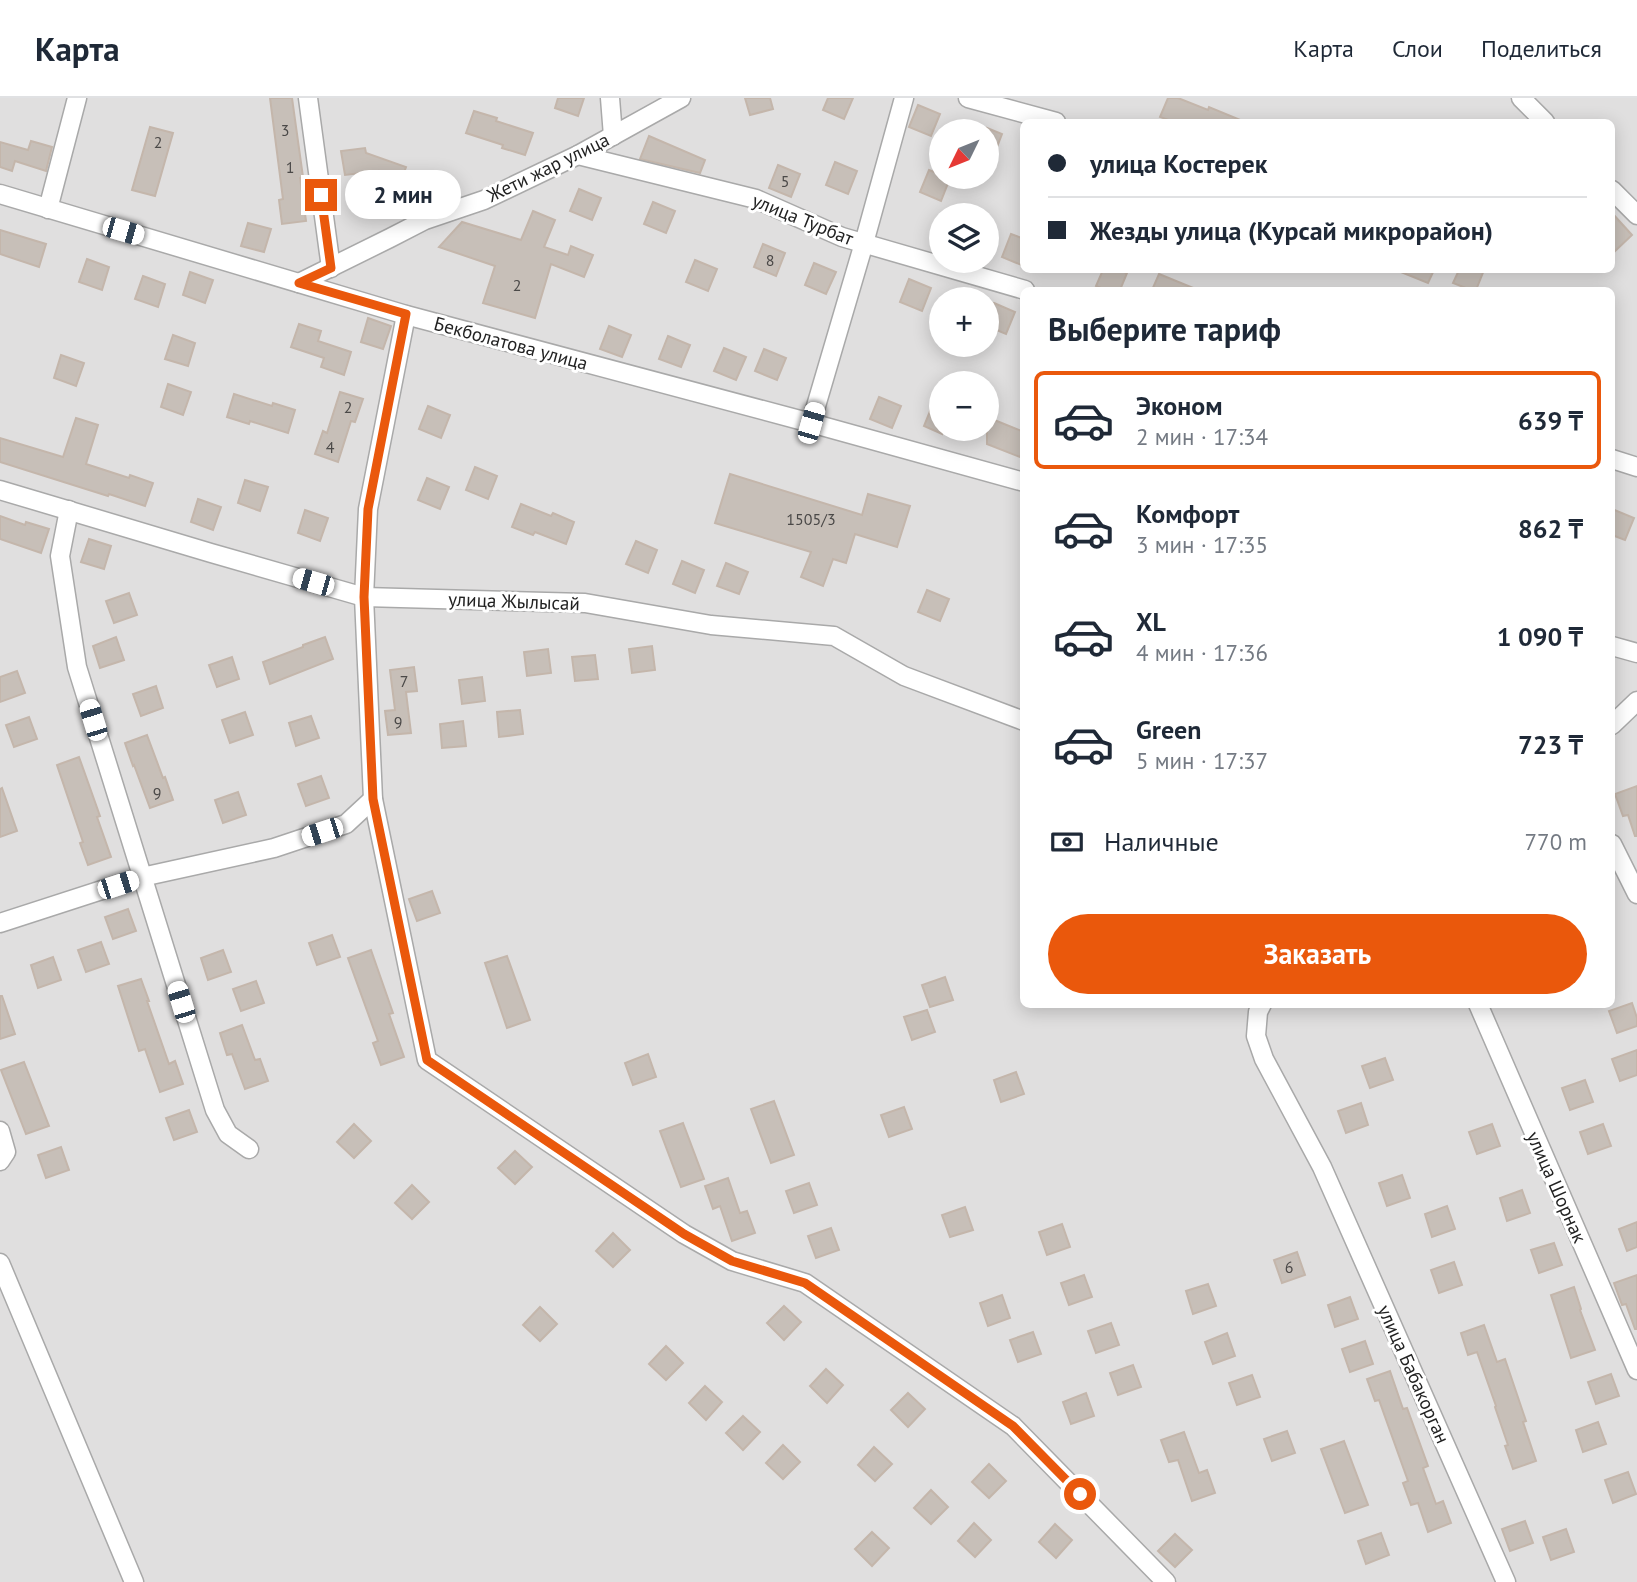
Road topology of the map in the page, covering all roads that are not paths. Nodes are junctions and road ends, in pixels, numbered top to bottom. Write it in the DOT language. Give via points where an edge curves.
graph roads {
  1 [pos="77,98"];
  2 [pos="308,98"];
  3 [pos="610,98"];
  4 [pos="681,98"];
  5 [pos="904,98"];
  6 [pos="968,98"];
  7 [pos="1521,98"];
  8 [pos="1045,119"];
  9 [pos="1542,119"];
  10 [pos="613,136"];
  11 [pos="578,155"];
  12 [pos="1615,193"];
  13 [pos="0,194"];
  14 [pos="48,209"];
  15 [pos="1637,215"];
  16 [pos="864,243"];
  17 [pos="331,268"];
  18 [pos="299,283"];
  19 [pos="1020,289"];
  20 [pos="406,314"];
  21 [pos="811,423"];
  22 [pos="1615,460"];
  23 [pos="1637,467"];
  24 [pos="1020,481"];
  25 [pos="0,490"];
  26 [pos="69,510"];
  27 [pos="364,597"];
  28 [pos="1615,647"];
  29 [pos="1637,653"];
  30 [pos="1637,701"];
  31 [pos="1020,720"];
  32 [pos="1615,722"];
  33 [pos="373,799"];
  34 [pos="1615,850"];
  35 [pos="142,877"];
  36 [pos="1637,894"];
  37 [pos="0,923"];
  38 [pos="1260,1008"];
  39 [pos="1480,1008"];
  40 [pos="0,1131"];
  41 [pos="249,1149"];
  42 [pos="0,1161"];
  43 [pos="0,1263"];
  44 [pos="1637,1370"];
  45 [pos="134,1582"];
  46 [pos="1166,1582"];
  47 [pos="1506,1582"];
  1 -- 14 [label="street"];
  2 -- 17 [label="street"];
  3 -- 10 [label="street"];
  4 -- 10 [label="street, Жети жар улица"];
  5 -- 16 [label="street"];
  6 -- 8 [label="street"];
  7 -- 9 [label="street"];
  10 -- 11 [label="street, Жети жар улица"];
  11 -- 16 [label="street, улица Турбат" via="756,199"];
  11 -- 17 [label="street, Жети жар улица" via="484,200 425,220"];
  12 -- 15 [label="street"];
  13 -- 14 [label="street, Бекболатова улица"];
  14 -- 18 [label="street, Бекболатова улица"];
  16 -- 19 [label="street, улица Турбат"];
  16 -- 21 [label="street"];
  17 -- 18 [label="street, Жети жар улица"];
  18 -- 20 [label="street, Бекболатова улица"];
  20 -- 21 [label="street, Бекболатова улица"];
  20 -- 27 [label="street" via="368,509"];
  21 -- 24 [label="street, Бекболатова улица"];
  22 -- 23 [label="street"];
  25 -- 26 [label="street, улица Жылысай"];
  26 -- 27 [label="street, улица Жылысай"];
  26 -- 35 [label="street" via="60,556 77,667"];
  27 -- 31 [label="street, улица Жылысай" via="585,603 710,625 834,636 904,676"];
  27 -- 33 [label="street"];
  28 -- 29 [label="street"];
  30 -- 32 [label="street"];
  33 -- 35 [label="street" via="346,824 274,848"];
  33 -- 46 [label="street" via="427,1060 684,1234 732,1261 805,1283 1013,1426"];
  34 -- 36 [label="street"];
  35 -- 37 [label="street"];
  35 -- 41 [label="street" via="215,1110 228,1134"];
  38 -- 47 [label="street, улица Бабакорган" via="1256,1036 1264,1059 1322,1167"];
  39 -- 44 [label="street, улица Шорнак"];
  40 -- 42 [label="street" via="6,1152"];
  43 -- 45 [label="street"];
}
